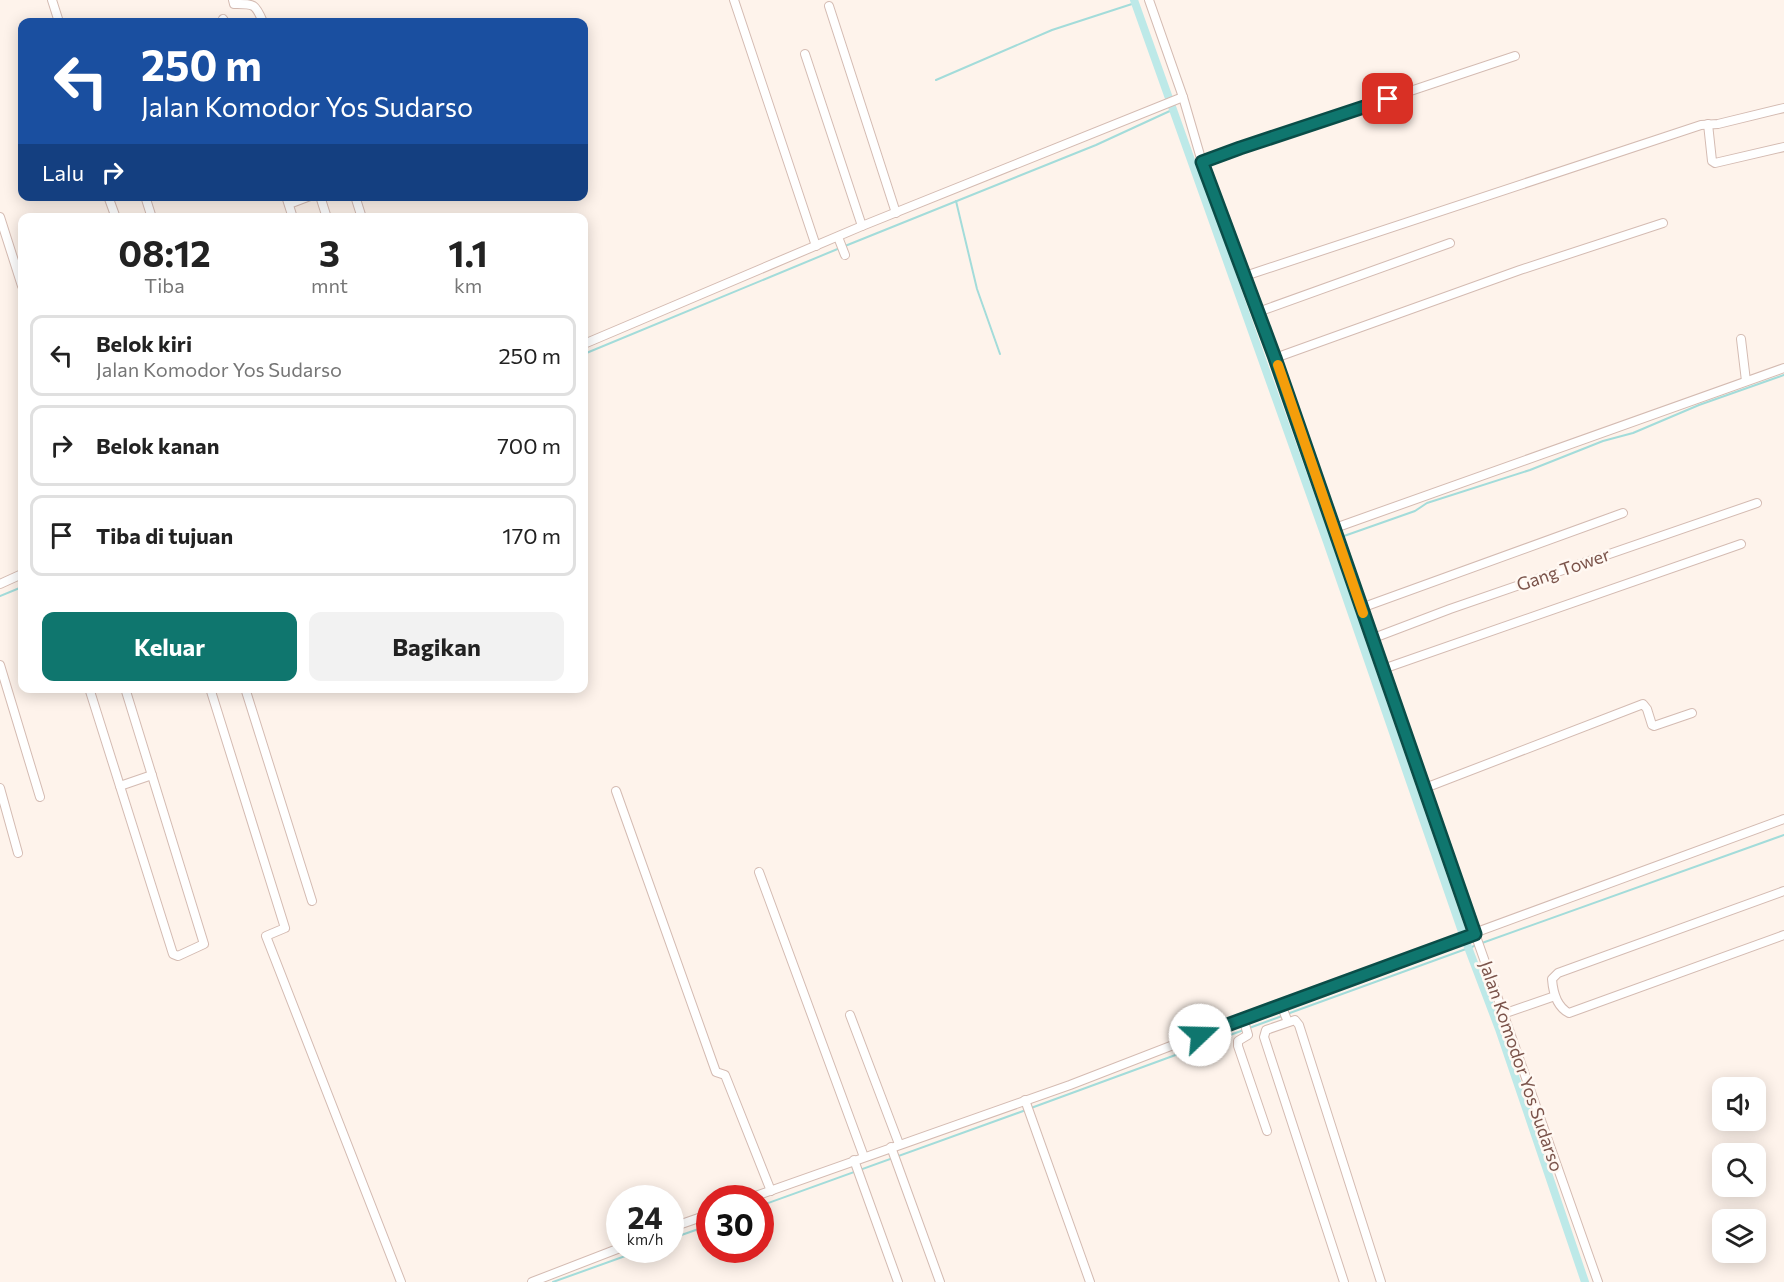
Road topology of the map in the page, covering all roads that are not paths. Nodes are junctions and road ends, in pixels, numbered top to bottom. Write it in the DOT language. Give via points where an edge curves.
graph roads {
  1 [pos="52,0"];
  2 [pos="233,0"];
  3 [pos="734,0"];
  4 [pos="1149,0"];
  5 [pos="829,6"];
  6 [pos="58,18"];
  7 [pos="261,18"];
  8 [pos="805,54"];
  9 [pos="1515,57"];
  10 [pos="1180,98"];
  11 [pos="1784,108"];
  12 [pos="1708,124"];
  13 [pos="1784,147"];
  14 [pos="1202,162"];
  15 [pos="896,213"];
  16 [pos="0,217"];
  17 [pos="1663,223"];
  18 [pos="862,226"];
  19 [pos="839,239"];
  20 [pos="1450,243"];
  21 [pos="816,246"];
  22 [pos="844,254"];
  23 [pos="18,273"];
  24 [pos="1245,276"];
  25 [pos="1258,312"];
  26 [pos="1741,339"];
  27 [pos="588,342"];
  28 [pos="1275,358"];
  29 [pos="1784,368"];
  30 [pos="1746,381"];
  31 [pos="1757,502"];
  32 [pos="1623,513"];
  33 [pos="1335,531"];
  34 [pos="1741,544"];
  35 [pos="18,576"];
  36 [pos="0,584"];
  37 [pos="1361,608"];
  38 [pos="1371,639"];
  39 [pos="0,665"];
  40 [pos="1383,669"];
  41 [pos="91,693"];
  42 [pos="127,693"];
  43 [pos="212,693"];
  44 [pos="247,693"];
  45 [pos="1692,713"];
  46 [pos="152,775"];
  47 [pos="120,786"];
  48 [pos="0,788"];
  49 [pos="1425,788"];
  50 [pos="616,791"];
  51 [pos="40,797"];
  52 [pos="1784,819"];
  53 [pos="18,853"];
  54 [pos="759,872"];
  55 [pos="1784,891"];
  56 [pos="312,901"];
  57 [pos="1474,935"];
  58 [pos="1784,935"];
  59 [pos="1555,996"];
  60 [pos="1282,1006"];
  61 [pos="1503,1014"];
  62 [pos="850,1015"];
  63 [pos="1244,1020"];
  64 [pos="1287,1021"];
  65 [pos="1026,1102"];
  66 [pos="1267,1131"];
  67 [pos="894,1148"];
  68 [pos="864,1157"];
  69 [pos="855,1162"];
  70 [pos="769,1185"];
  71 [pos="774,1190"];
  72 [pos="606,1253"];
  73 [pos="401,1282"];
  74 [pos="532,1282"];
  75 [pos="898,1282"];
  76 [pos="940,1282"];
  77 [pos="1090,1282"];
  78 [pos="1344,1282"];
  79 [pos="1381,1282"];
  80 [pos="1598,1282"];
  1 -- 6 [label="street"];
  2 -- 7 [label="street" via="234,4 256,6"];
  3 -- 21 [label="street"];
  4 -- 10 [label="street, Jalan Komodor Yos Sudarso"];
  5 -- 15 [label="street"];
  8 -- 18 [label="street"];
  9 -- 14 [label="street"];
  10 -- 14 [label="street, Jalan Komodor Yos Sudarso"];
  10 -- 15 [label="street"];
  11 -- 12 [label="street"];
  12 -- 13 [label="street" via="1715,163"];
  12 -- 24 [label="street"];
  14 -- 24 [label="street, Jalan Komodor Yos Sudarso"];
  15 -- 18 [label="street"];
  16 -- 23 [label="street"];
  17 -- 28 [label="street"];
  18 -- 19 [label="street"];
  19 -- 21 [label="street"];
  19 -- 22 [label="street"];
  20 -- 25 [label="street"];
  21 -- 27 [label="street"];
  24 -- 25 [label="street, Jalan Komodor Yos Sudarso"];
  25 -- 28 [label="street, Jalan Komodor Yos Sudarso"];
  26 -- 30 [label="street"];
  28 -- 33 [label="street, Jalan Komodor Yos Sudarso"];
  29 -- 30 [label="street"];
  30 -- 33 [label="street"];
  31 -- 38 [label="street, Gang Tower"];
  32 -- 37 [label="street"];
  33 -- 37 [label="street, Jalan Komodor Yos Sudarso"];
  34 -- 40 [label="street"];
  35 -- 36 [label="street"];
  37 -- 38 [label="street, Jalan Komodor Yos Sudarso"];
  38 -- 40 [label="street, Jalan Komodor Yos Sudarso"];
  39 -- 51 [label="street"];
  40 -- 49 [label="street, Jalan Komodor Yos Sudarso"];
  41 -- 47 [label="street"];
  42 -- 46 [label="street"];
  43 -- 73 [label="street" via="285,928 266,936"];
  44 -- 56 [label="street"];
  45 -- 49 [label="street" via="1654,726 1643,704"];
  46 -- 47 [label="street"];
  46 -- 47 [label="street" via="204,944 178,956 173,954"];
  48 -- 53 [label="street"];
  49 -- 57 [label="street, Jalan Komodor Yos Sudarso"];
  50 -- 70 [label="street" via="716,1072 725,1075"];
  52 -- 57 [label="street"];
  54 -- 68 [label="street"];
  55 -- 59 [label="street" via="1557,973 1552,979"];
  57 -- 60 [label="street"];
  57 -- 61 [label="street, Jalan Komodor Yos Sudarso"];
  58 -- 59 [label="street" via="1569,1013"];
  59 -- 61 [label="street"];
  60 -- 63 [label="street"];
  60 -- 64 [label="street"];
  61 -- 80 [label="street, Jalan Komodor Yos Sudarso"];
  62 -- 67 [label="street"];
  63 -- 65 [label="street"];
  63 -- 66 [label="street" via="1248,1035 1238,1046"];
  64 -- 78 [label="street" via="1266,1030 1264,1037"];
  64 -- 79 [label="street" via="1295,1020 1299,1025"];
  65 -- 67 [label="street"];
  65 -- 77 [label="street"];
  67 -- 68 [label="street"];
  67 -- 76 [label="street"];
  68 -- 69 [label="street"];
  69 -- 71 [label="street"];
  69 -- 75 [label="street"];
  72 -- 74 [label="street"];
}
